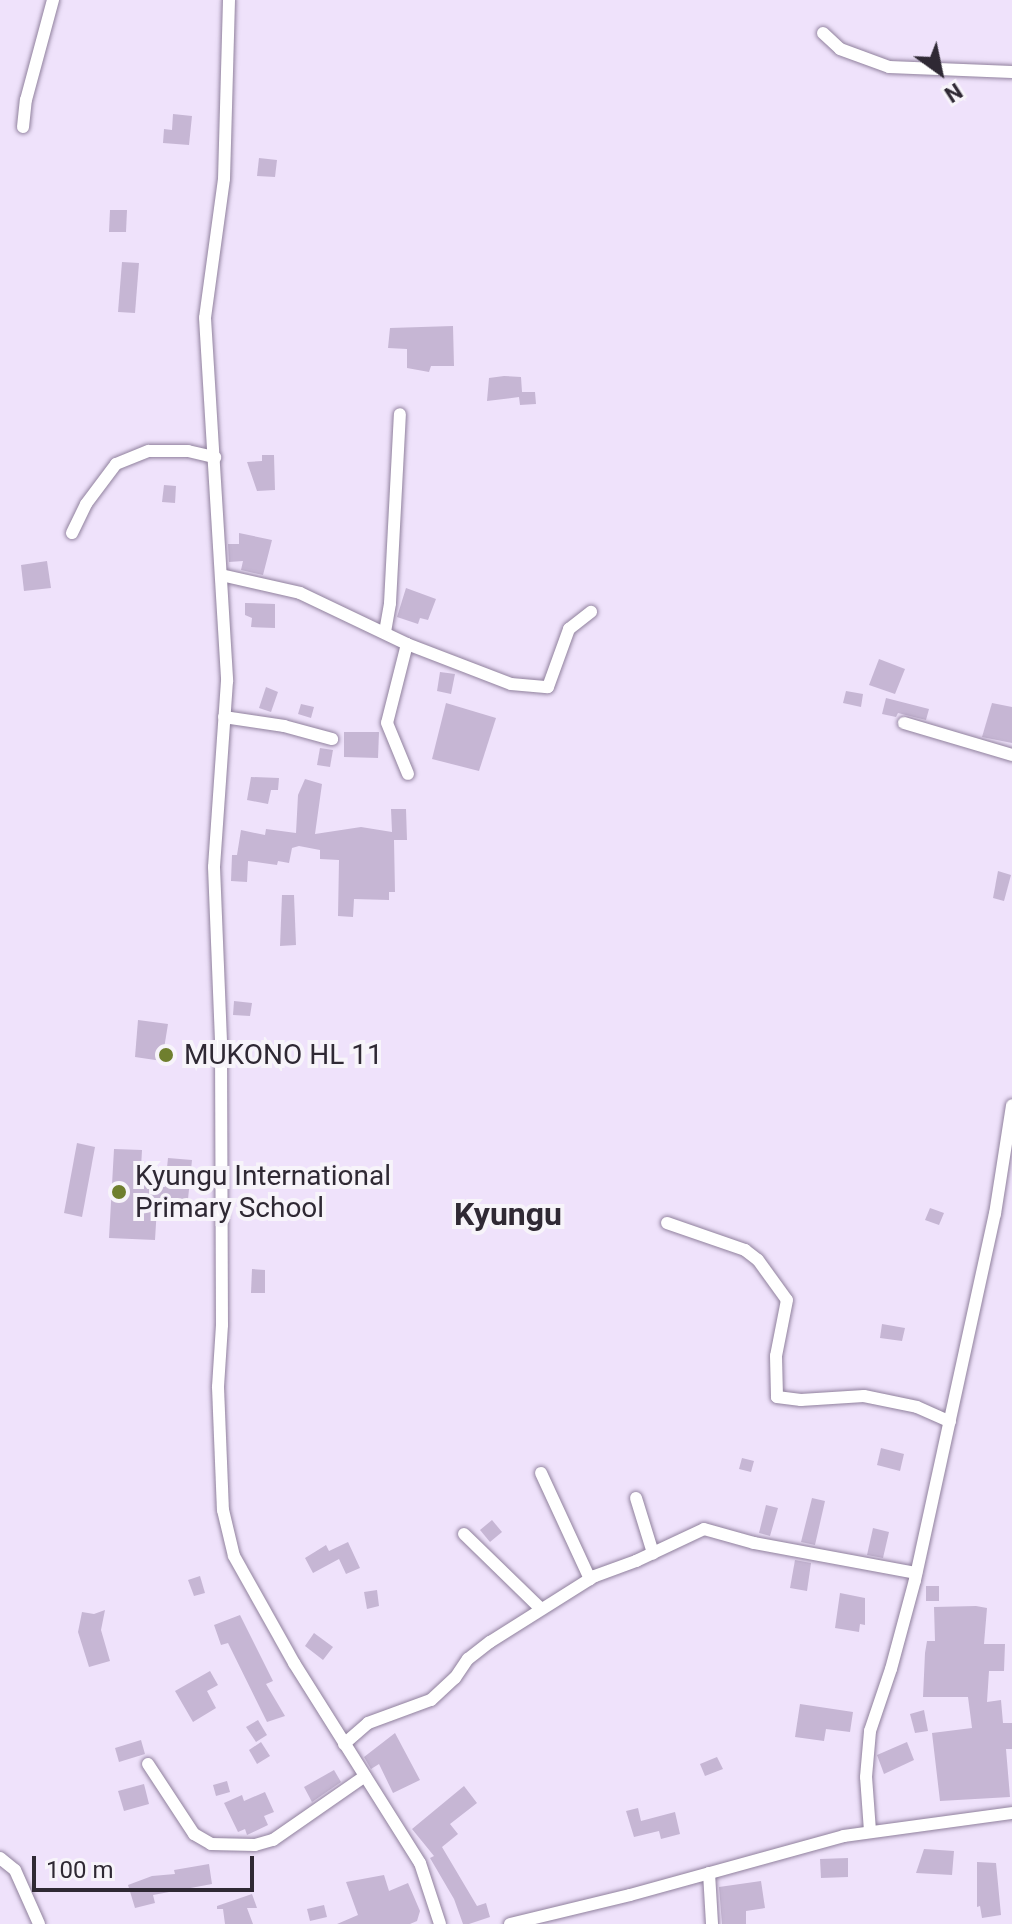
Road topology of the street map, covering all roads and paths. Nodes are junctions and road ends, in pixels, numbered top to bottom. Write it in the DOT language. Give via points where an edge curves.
graph roads {
  1 [pos="53,0"];
  2 [pos="229,0"];
  3 [pos="823,33"];
  4 [pos="1012,72"];
  5 [pos="23,127"];
  6 [pos="400,414"];
  7 [pos="215,457"];
  8 [pos="72,533"];
  9 [pos="221,575"];
  10 [pos="591,612"];
  11 [pos="385,632"];
  12 [pos="407,644"];
  13 [pos="224,717"];
  14 [pos="904,723"];
  15 [pos="332,739"];
  16 [pos="1012,755"];
  17 [pos="408,774"];
  18 [pos="1012,1105"];
  19 [pos="667,1223"];
  20 [pos="950,1422"];
  21 [pos="541,1473"];
  22 [pos="636,1498"];
  23 [pos="464,1534"];
  24 [pos="653,1553"];
  25 [pos="916,1573"];
  26 [pos="590,1579"];
  27 [pos="541,1609"];
  28 [pos="344,1744"];
  29 [pos="148,1764"];
  30 [pos="365,1776"];
  31 [pos="1012,1813"];
  32 [pos="870,1831"];
  33 [pos="0,1858"];
  34 [pos="709,1873"];
  35 [pos="39,1924"];
  36 [pos="440,1924"];
  37 [pos="510,1924"];
  38 [pos="712,1924"];
  1 -- 5 [label="street"];
  2 -- 7 [label="street" via="224,179 205,318"];
  3 -- 4 [label="street" via="840,49 889,67"];
  6 -- 11 [label="street"];
  7 -- 8 [label="street" via="149,451 116,464"];
  7 -- 9 [label="street"];
  9 -- 11 [label="street" via="277,585"];
  9 -- 13 [label="street"];
  10 -- 12 [label="street" via="569,629 548,687 511,684"];
  11 -- 12 [label="street"];
  12 -- 17 [label="street" via="387,723"];
  13 -- 15 [label="street"];
  13 -- 28 [label="street" via="214,867 221,1044 218,1387 223,1510 234,1556"];
  14 -- 16 [label="street"];
  18 -- 20 [label="street" via="995,1214"];
  19 -- 20 [label="street" via="745,1250 787,1300 776,1356 777,1397 864,1396 917,1407"];
  20 -- 25 [label="street"];
  21 -- 26 [label="street"];
  22 -- 24 [label="street"];
  23 -- 27 [label="street"];
  24 -- 25 [label="street" via="704,1529"];
  24 -- 26 [label="street"];
  25 -- 32 [label="street" via="870,1731"];
  26 -- 27 [label="street"];
  27 -- 28 [label="street" via="468,1659 431,1700 368,1723"];
  28 -- 30 [label="street"];
  29 -- 30 [label="street" via="194,1834 211,1844 273,1840"];
  30 -- 36 [label="street" via="420,1863"];
  31 -- 32 [label="street"];
  32 -- 34 [label="street"];
  33 -- 35 [label="street" via="15,1870"];
  34 -- 37 [label="street"];
  34 -- 38 [label="street"];
}
